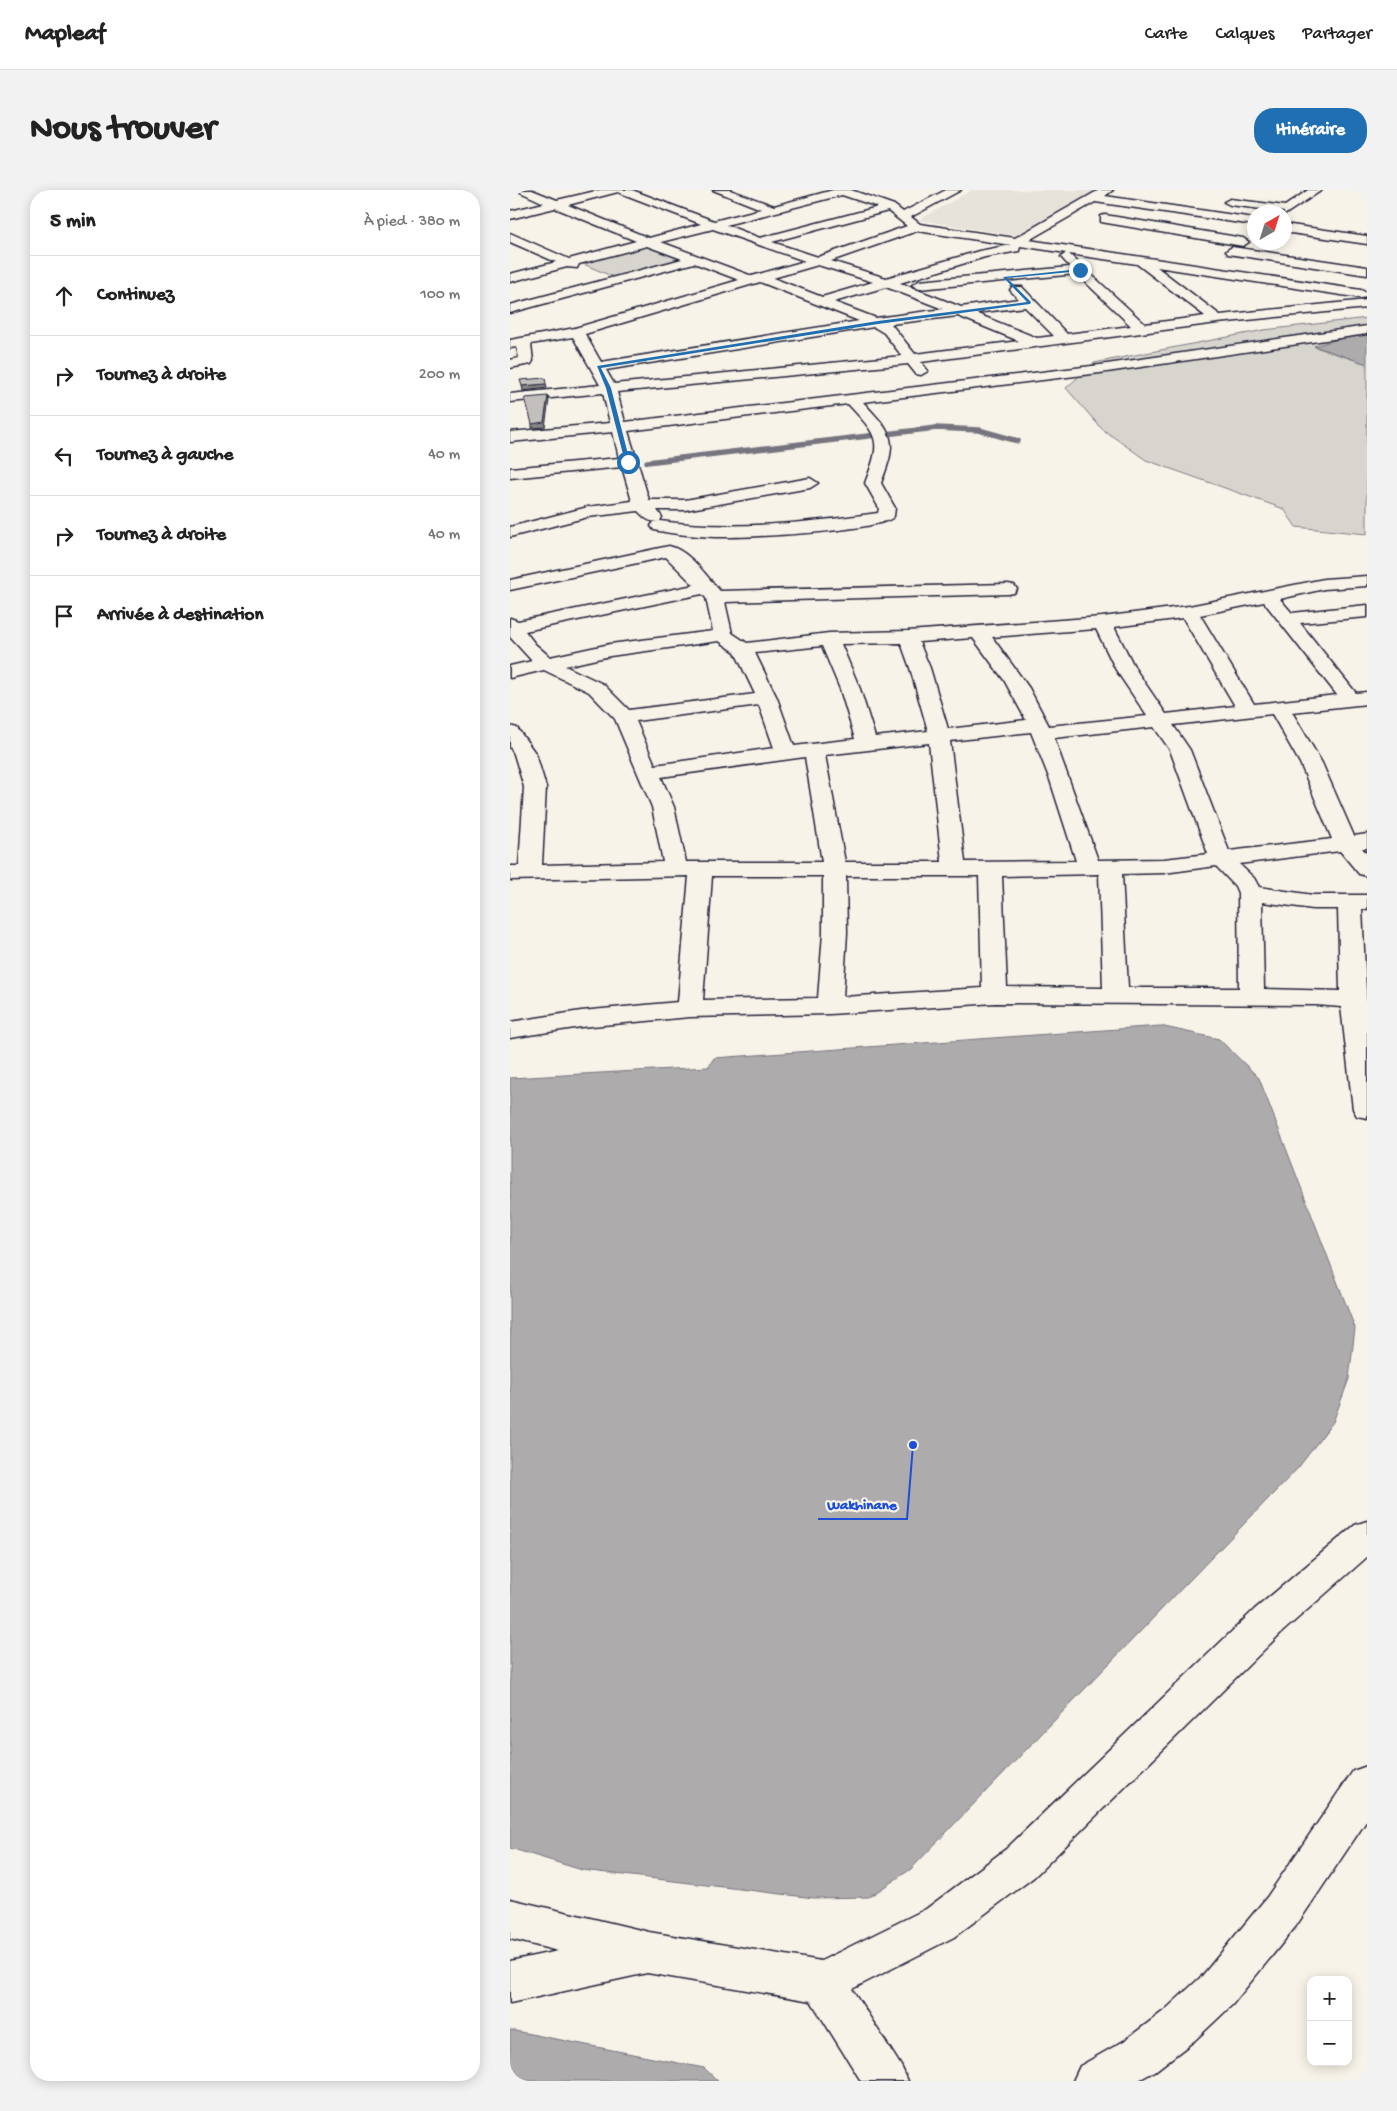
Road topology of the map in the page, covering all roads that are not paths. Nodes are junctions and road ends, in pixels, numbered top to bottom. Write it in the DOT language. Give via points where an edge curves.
graph roads {
  1 [pos="522,190"];
  2 [pos="614,190"];
  3 [pos="622,190"];
  4 [pos="719,190"];
  5 [pos="955,190"];
  6 [pos="1107,190"];
  7 [pos="1316,190"];
  8 [pos="847,191"];
  9 [pos="1094,198"];
  10 [pos="1218,200"];
  11 [pos="558,203"];
  12 [pos="1248,205"];
  13 [pos="1292,206"];
  14 [pos="890,207"];
  15 [pos="772,209"];
  16 [pos="510,214"];
  17 [pos="904,216"];
  18 [pos="1106,219"];
  19 [pos="1247,221"];
  20 [pos="711,224"];
  21 [pos="916,227"];
  22 [pos="1355,227"];
  23 [pos="1039,229"];
  24 [pos="1292,229"];
  25 [pos="1058,233"];
  26 [pos="1343,236"];
  27 [pos="510,237"];
  28 [pos="1247,239"];
  29 [pos="1367,240"];
  30 [pos="648,242"];
  31 [pos="759,242"];
  32 [pos="1017,242"];
  33 [pos="1243,242"];
  34 [pos="526,244"];
  35 [pos="1034,245"];
  36 [pos="510,248"];
  37 [pos="1059,248"];
  38 [pos="1232,251"];
  39 [pos="983,254"];
  40 [pos="695,260"];
  41 [pos="818,261"];
  42 [pos="1142,262"];
  43 [pos="568,263"];
  44 [pos="1080,270"];
  45 [pos="1367,270"];
  46 [pos="1205,271"];
  47 [pos="510,278"];
  48 [pos="1004,278"];
  49 [pos="1258,279"];
  50 [pos="757,280"];
  51 [pos="613,282"];
  52 [pos="884,282"];
  53 [pos="900,287"];
  54 [pos="630,290"];
  55 [pos="1367,295"];
  56 [pos="646,298"];
  57 [pos="824,301"];
  58 [pos="1030,302"];
  59 [pos="1367,304"];
  60 [pos="662,306"];
  61 [pos="961,311"];
  62 [pos="1291,312"];
  63 [pos="515,317"];
  64 [pos="1217,320"];
  65 [pos="878,322"];
  66 [pos="1143,330"];
  67 [pos="1367,330"];
  68 [pos="577,332"];
  69 [pos="545,339"];
  70 [pos="1064,340"];
  71 [pos="517,343"];
  72 [pos="1038,343"];
  73 [pos="912,359"];
  74 [pos="510,364"];
  75 [pos="599,367"];
  76 [pos="608,388"];
  77 [pos="934,388"];
  78 [pos="510,398"];
  79 [pos="851,398"];
  80 [pos="619,427"];
  81 [pos="510,436"];
  82 [pos="628,462"];
  83 [pos="510,474"];
  84 [pos="810,483"];
  85 [pos="642,505"];
  86 [pos="510,532"];
  87 [pos="664,537"];
  88 [pos="1367,581"];
  89 [pos="510,585"];
  90 [pos="1008,589"];
  91 [pos="711,592"];
  92 [pos="1268,595"];
  93 [pos="1367,610"];
  94 [pos="1189,612"];
  95 [pos="1289,619"];
  96 [pos="1102,623"];
  97 [pos="512,626"];
  98 [pos="978,631"];
  99 [pos="723,635"];
  100 [pos="908,637"];
  101 [pos="829,639"];
  102 [pos="743,649"];
  103 [pos="546,664"];
  104 [pos="510,672"];
  105 [pos="767,698"];
  106 [pos="1359,699"];
  107 [pos="1279,708"];
  108 [pos="1248,711"];
  109 [pos="624,718"];
  110 [pos="1158,720"];
  111 [pos="1040,729"];
  112 [pos="510,732"];
  113 [pos="939,735"];
  114 [pos="867,744"];
  115 [pos="814,750"];
  116 [pos="786,753"];
  117 [pos="649,772"];
  118 [pos="1356,842"];
  119 [pos="1221,859"];
  120 [pos="834,867"];
  121 [pos="1100,867"];
  122 [pos="676,869"];
  123 [pos="954,869"];
  124 [pos="990,869"];
  125 [pos="1367,869"];
  126 [pos="702,870"];
  127 [pos="515,875"];
  128 [pos="1250,893"];
  129 [pos="1358,902"];
  130 [pos="995,995"];
  131 [pos="1116,995"];
  132 [pos="1252,997"];
  133 [pos="1353,1000"];
  134 [pos="830,1006"];
  135 [pos="690,1009"];
  136 [pos="510,1030"];
  137 [pos="1367,1109"];
  138 [pos="1367,1536"];
  139 [pos="1367,1785"];
  140 [pos="510,1920"];
  141 [pos="649,1953"];
  142 [pos="510,1982"];
  143 [pos="823,1982"];
  144 [pos="886,2081"];
  145 [pos="1096,2081"];
  1 -- 11 [label="street"];
  2 -- 11 [label="street"];
  3 -- 20 [label="street"];
  4 -- 15 [label="street"];
  5 -- 17 [label="street"];
  6 -- 9 [label="street"];
  7 -- 13 [label="street"];
  8 -- 14 [label="street"];
  8 -- 15 [label="street"];
  9 -- 19 [label="street"];
  9 -- 23 [label="street"];
  10 -- 12 [label="street"];
  11 -- 16 [label="street"];
  11 -- 30 [label="street"];
  14 -- 17 [label="street"];
  14 -- 31 [label="street"];
  15 -- 20 [label="street"];
  17 -- 21 [label="street"];
  18 -- 33 [label="street"];
  20 -- 30 [label="street"];
  20 -- 31 [label="street"];
  21 -- 32 [label="street"];
  21 -- 41 [label="street"];
  22 -- 26 [label="street"];
  23 -- 25 [label="street"];
  23 -- 32 [label="street"];
  24 -- 26 [label="street"];
  26 -- 29 [label="street"];
  27 -- 34 [label="street"];
  28 -- 33 [label="street"];
  30 -- 40 [label="street"];
  30 -- 43 [label="street"];
  31 -- 41 [label="street"];
  32 -- 35 [label="street"];
  33 -- 38 [label="street"];
  34 -- 36 [label="street"];
  34 -- 43 [label="street"];
  35 -- 37 [label="street"];
  35 -- 39 [label="street"];
  37 -- 42 [label="street"];
  37 -- 44 [label="street"];
  38 -- 45 [label="street"];
  38 -- 46 [label="street" via="1214,259"];
  39 -- 48 [label="street"];
  39 -- 52 [label="street"];
  40 -- 50 [label="street"];
  40 -- 51 [label="street"];
  41 -- 50 [label="street"];
  41 -- 52 [label="street"];
  42 -- 46 [label="street"];
  42 -- 64 [label="street"];
  43 -- 47 [label="street"];
  43 -- 51 [label="street"];
  44 -- 48 [label="street"];
  44 -- 66 [label="street"];
  46 -- 49 [label="street"];
  48 -- 53 [label="street"];
  48 -- 58 [label="street"];
  49 -- 55 [label="street"];
  49 -- 62 [label="street"];
  50 -- 57 [label="street"];
  50 -- 60 [label="street"];
  51 -- 54 [label="street"];
  51 -- 63 [label="street"];
  52 -- 53 [label="street"];
  52 -- 57 [label="street"];
  53 -- 61 [label="street"];
  56 -- 60 [label="street"];
  57 -- 65 [label="street"];
  58 -- 61 [label="street"];
  58 -- 70 [label="street"];
  59 -- 62 [label="street"];
  60 -- 68 [label="street"];
  61 -- 65 [label="street"];
  61 -- 72 [label="street"];
  62 -- 64 [label="street"];
  63 -- 69 [label="street"];
  64 -- 66 [label="street"];
  65 -- 73 [label="street" via="889,330"];
  65 -- 75 [label="street"];
  66 -- 70 [label="street"];
  67 -- 77 [label="street" via="1100,369"];
  68 -- 69 [label="street"];
  68 -- 75 [label="street"];
  69 -- 71 [label="street"];
  70 -- 72 [label="street"];
  71 -- 74 [label="street" via="526,361"];
  72 -- 73 [label="street"];
  73 -- 76 [label="street"];
  73 -- 77 [label="street"];
  75 -- 76 [label="street"];
  76 -- 78 [label="street"];
  76 -- 80 [label="street"];
  77 -- 79 [label="street"];
  79 -- 80 [label="street"];
  79 -- 87 [label="street" via="881,434 886,453 873,483 887,508 886,516 800,529 680,530"];
  80 -- 81 [label="street"];
  80 -- 82 [label="street"];
  82 -- 83 [label="street"];
  82 -- 85 [label="street"];
  84 -- 85 [label="street" via="685,505"];
  85 -- 86 [label="street" via="588,512"];
  85 -- 87 [label="street"];
  87 -- 89 [label="street" via="619,560"];
  87 -- 91 [label="street"];
  88 -- 92 [label="street" via="1324,584"];
  90 -- 91 [label="street"];
  91 -- 97 [label="street" via="626,603"];
  91 -- 99 [label="street"];
  92 -- 94 [label="street"];
  92 -- 95 [label="street"];
  93 -- 95 [label="street"];
  94 -- 96 [label="street"];
  94 -- 108 [label="street"];
  95 -- 106 [label="street"];
  96 -- 98 [label="street"];
  96 -- 110 [label="street" via="1126,670"];
  97 -- 103 [label="street" via="528,648"];
  98 -- 100 [label="street"];
  98 -- 111 [label="street" via="1004,665"];
  99 -- 102 [label="street"];
  99 -- 103 [label="street" via="610,650"];
  100 -- 101 [label="street"];
  100 -- 113 [label="street"];
  101 -- 102 [label="street"];
  101 -- 114 [label="street" via="850,689"];
  102 -- 105 [label="street"];
  103 -- 104 [label="street"];
  103 -- 109 [label="street" via="596,688"];
  105 -- 109 [label="street"];
  105 -- 116 [label="street"];
  106 -- 107 [label="street"];
  107 -- 108 [label="street"];
  107 -- 118 [label="street"];
  108 -- 110 [label="street"];
  109 -- 117 [label="street"];
  110 -- 111 [label="street"];
  110 -- 119 [label="street" via="1180,750"];
  111 -- 113 [label="street"];
  111 -- 121 [label="street"];
  112 -- 127 [label="street" via="524,754 535,787"];
  113 -- 114 [label="street"];
  113 -- 123 [label="street"];
  114 -- 115 [label="street"];
  115 -- 116 [label="street"];
  115 -- 120 [label="street"];
  116 -- 117 [label="street"];
  117 -- 122 [label="street" via="663,807"];
  118 -- 119 [label="street"];
  118 -- 125 [label="street"];
  119 -- 121 [label="street" via="1164,866"];
  119 -- 128 [label="street" via="1246,883"];
  120 -- 123 [label="street"];
  120 -- 126 [label="street"];
  120 -- 134 [label="street" via="835,933"];
  121 -- 124 [label="street"];
  121 -- 131 [label="street"];
  122 -- 126 [label="street"];
  122 -- 127 [label="street"];
  123 -- 124 [label="street"];
  124 -- 130 [label="street"];
  126 -- 135 [label="street"];
  128 -- 129 [label="street" via="1313,902"];
  128 -- 132 [label="street"];
  129 -- 133 [label="street"];
  130 -- 131 [label="street"];
  130 -- 134 [label="street"];
  131 -- 132 [label="street"];
  132 -- 133 [label="street"];
  133 -- 137 [label="street"];
  134 -- 135 [label="street"];
  135 -- 136 [label="street" via="582,1019"];
  138 -- 143 [label="street" via="1268,1620 1020,1863 940,1923"];
  139 -- 145 [label="street" via="1285,1910 1238,1966 1159,2043"];
  140 -- 141 [label="street"];
  141 -- 142 [label="street"];
  141 -- 143 [label="street"];
  143 -- 144 [label="street"];
}
